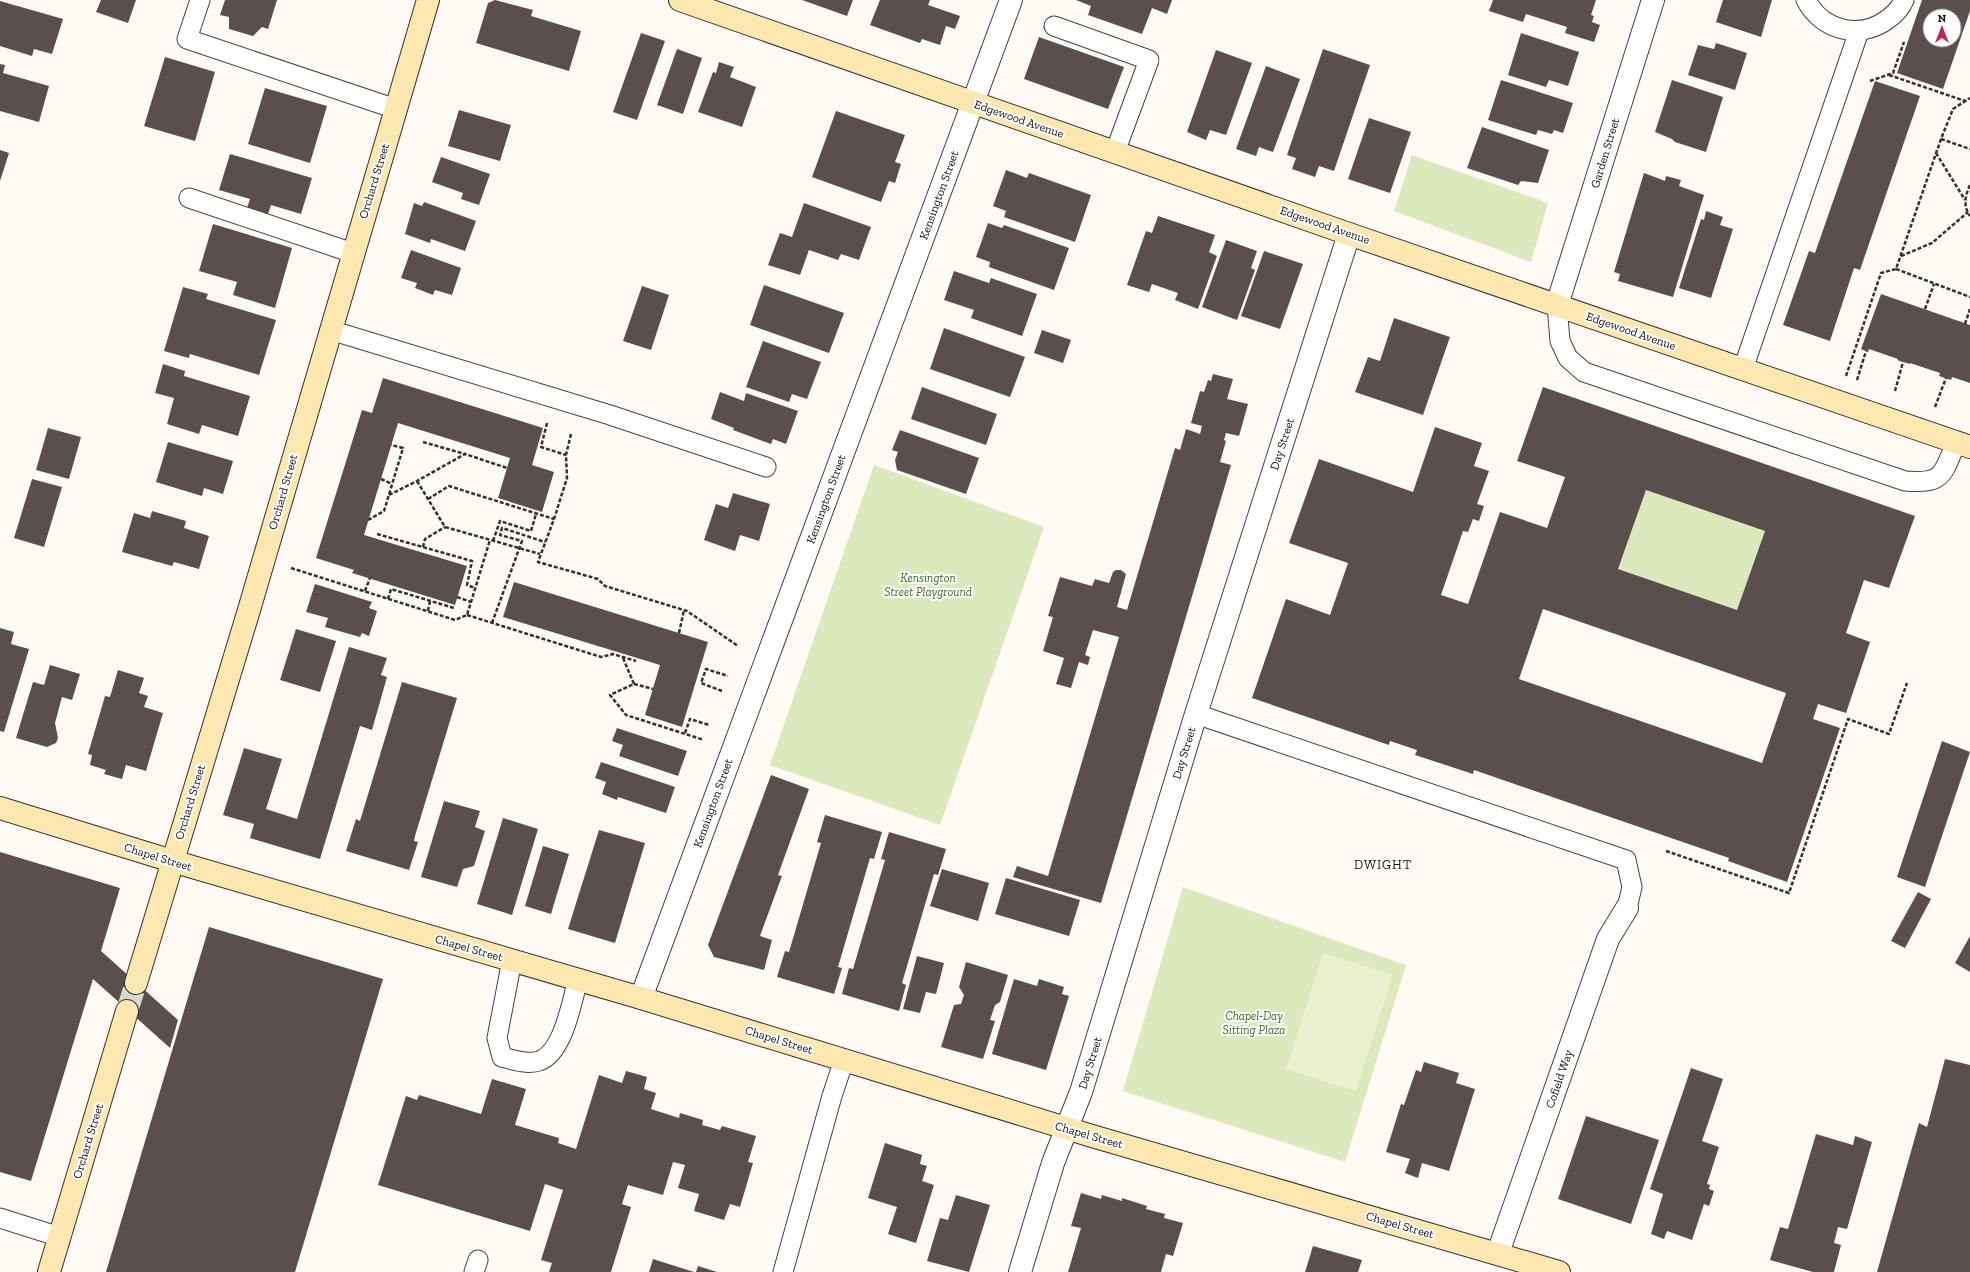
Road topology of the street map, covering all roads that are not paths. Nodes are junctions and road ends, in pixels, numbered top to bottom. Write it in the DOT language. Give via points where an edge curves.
graph roads {
  1 [pos="200,0"];
  2 [pos="428,0"];
  3 [pos="680,0"];
  4 [pos="1011,0"];
  5 [pos="1653,0"];
  6 [pos="1806,0"];
  7 [pos="1904,0"];
  8 [pos="1054,26"];
  9 [pos="1859,31"];
  10 [pos="973,103"];
  11 [pos="396,109"];
  12 [pos="1115,152"];
  13 [pos="189,198"];
  14 [pos="1349,234"];
  15 [pos="353,253"];
  16 [pos="1557,306"];
  17 [pos="330,330"];
  18 [pos="1743,369"];
  19 [pos="1963,445"];
  20 [pos="766,466"];
  21 [pos="1196,714"];
  22 [pos="0,808"];
  23 [pos="172,861"];
  24 [pos="1627,908"];
  25 [pos="512,960"];
  26 [pos="578,979"];
  27 [pos="136,983"];
  28 [pos="641,998"];
  29 [pos="127,1011"];
  30 [pos="844,1060"];
  31 [pos="1067,1128"];
  32 [pos="0,1218"];
  33 [pos="60,1237"];
  34 [pos="1498,1253"];
  35 [pos="49,1272"];
  36 [pos="783,1272"];
  37 [pos="1020,1272"];
  38 [pos="1559,1272"];
  1 -- 11 [label="lane" via="187,39"];
  2 -- 11 [label="main road, Orchard Street"];
  3 -- 10 [label="main road, Edgewood Avenue"];
  4 -- 10 [label="street, Kensington Street"];
  5 -- 16 [label="street, Garden Street"];
  6 -- 9 [label="lane" via="1820,19 1834,27"];
  7 -- 9 [label="lane" via="1893,15 1880,25"];
  8 -- 12 [label="lane" via="1149,60"];
  9 -- 18 [label="lane"];
  10 -- 12 [label="main road, Edgewood Avenue"];
  10 -- 28 [label="street, Kensington Street"];
  11 -- 15 [label="main road, Orchard Street"];
  12 -- 14 [label="main road, Edgewood Avenue"];
  13 -- 15 [label="lane"];
  14 -- 16 [label="main road, Edgewood Avenue"];
  14 -- 21 [label="street, Day Street"];
  15 -- 17 [label="main road, Orchard Street"];
  16 -- 18 [label="main road, Edgewood Avenue"];
  16 -- 19 [label="lane" via="1560,341 1568,358 1584,372 1905,481 1927,482 1943,473"];
  17 -- 20 [label="lane" via="610,415"];
  17 -- 23 [label="main road, Orchard Street" via="249,610"];
  18 -- 19 [label="main road, Edgewood Avenue"];
  21 -- 24 [label="lane" via="1626,860 1632,887"];
  21 -- 31 [label="street, Day Street" via="1081,1092"];
  22 -- 23 [label="main road, Chapel Street"];
  23 -- 25 [label="main road, Chapel Street"];
  23 -- 27 [label="main road, Orchard Street"];
  24 -- 34 [label="street, Cofield Way" via="1608,938"];
  25 -- 26 [label="main road, Chapel Street"];
  25 -- 26 [label="lane" via="497,1038 502,1057 518,1061 538,1061 553,1052 562,1033"];
  26 -- 28 [label="main road, Chapel Street"];
  28 -- 30 [label="main road, Chapel Street"];
  29 -- 33 [label="main road, Orchard Street"];
  30 -- 31 [label="main road, Chapel Street"];
  30 -- 36 [label="lane"];
  31 -- 34 [label="main road, Chapel Street"];
  31 -- 37 [label="street, Day Street" via="1053,1163"];
  32 -- 33 [label="lane"];
  33 -- 35 [label="main road, Orchard Street"];
  34 -- 38 [label="main road, Chapel Street"];
}
